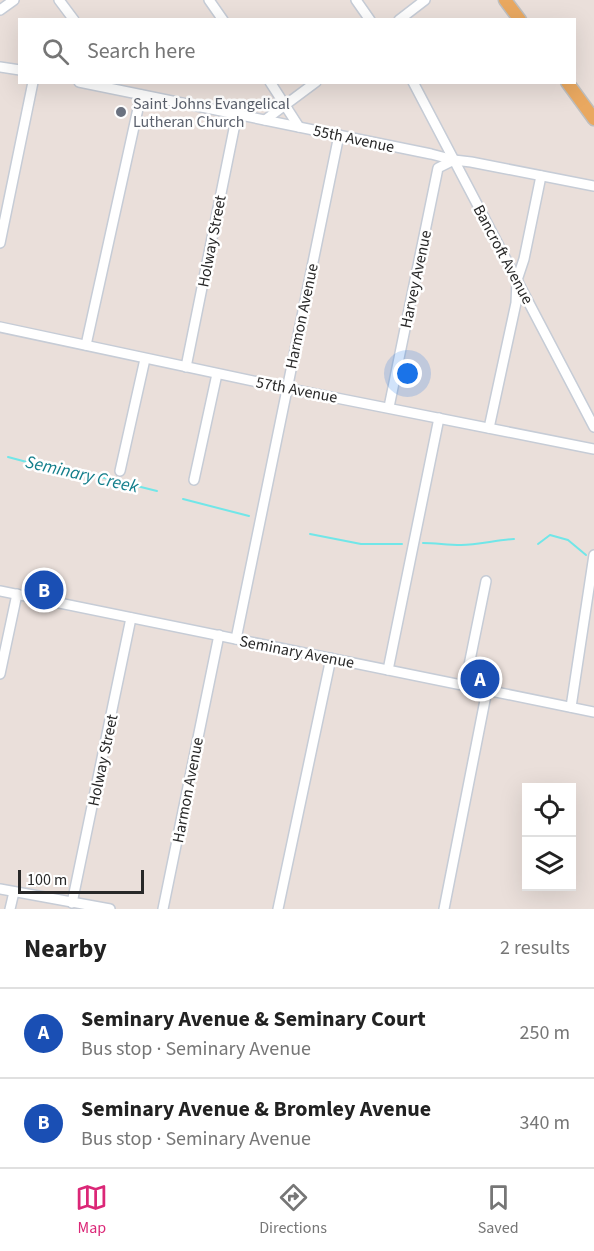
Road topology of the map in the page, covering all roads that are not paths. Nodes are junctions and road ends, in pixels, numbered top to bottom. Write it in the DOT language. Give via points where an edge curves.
graph roads {
  1 [pos="14,0"];
  2 [pos="59,0"];
  3 [pos="208,0"];
  4 [pos="356,0"];
  5 [pos="425,0"];
  6 [pos="506,0"];
  7 [pos="0,10"];
  8 [pos="72,18"];
  9 [pos="222,18"];
  10 [pos="369,18"];
  11 [pos="402,18"];
  12 [pos="519,18"];
  13 [pos="0,67"];
  14 [pos="18,70"];
  15 [pos="33,84"];
  16 [pos="89,84"];
  17 [pos="123,84"];
  18 [pos="271,84"];
  19 [pos="313,84"];
  20 [pos="413,84"];
  21 [pos="568,84"];
  22 [pos="130,93"];
  23 [pos="141,95"];
  24 [pos="286,105"];
  25 [pos="237,114"];
  26 [pos="594,118"];
  27 [pos="265,120"];
  28 [pos="299,127"];
  29 [pos="339,135"];
  30 [pos="454,160"];
  31 [pos="541,176"];
  32 [pos="594,186"];
  33 [pos="0,243"];
  34 [pos="517,280"];
  35 [pos="0,327"];
  36 [pos="86,345"];
  37 [pos="145,358"];
  38 [pos="186,367"];
  39 [pos="217,374"];
  40 [pos="286,388"];
  41 [pos="389,407"];
  42 [pos="440,418"];
  43 [pos="594,427"];
  44 [pos="489,428"];
  45 [pos="594,449"];
  46 [pos="120,471"];
  47 [pos="194,480"];
  48 [pos="594,555"];
  49 [pos="486,581"];
  50 [pos="0,591"];
  51 [pos="17,594"];
  52 [pos="131,618"];
  53 [pos="219,635"];
  54 [pos="236,639"];
  55 [pos="331,658"];
  56 [pos="388,670"];
  57 [pos="0,674"];
  58 [pos="465,685"];
  59 [pos="487,690"];
  60 [pos="571,707"];
  61 [pos="594,712"];
  62 [pos="0,889"];
  63 [pos="14,892"];
  64 [pos="72,903"];
  65 [pos="10,909"];
  66 [pos="110,909"];
  67 [pos="163,909"];
  68 [pos="279,909"];
  69 [pos="444,909"];
  1 -- 7 [label="street"];
  2 -- 8 [label="street"];
  3 -- 9 [label="street"];
  4 -- 10 [label="street"];
  5 -- 11 [label="street"];
  6 -- 12 [label="main road"];
  13 -- 14 [label="street"];
  15 -- 33 [label="street"];
  16 -- 22 [label="street, 55th Avenue"];
  17 -- 22 [label="street"];
  18 -- 24 [label="street"];
  19 -- 24 [label="street"];
  20 -- 30 [label="street, Bancroft Avenue"];
  21 -- 26 [label="main road"];
  22 -- 23 [label="street, 55th Avenue"];
  23 -- 25 [label="street, 55th Avenue"];
  23 -- 36 [label="street"];
  24 -- 27 [label="street"];
  24 -- 28 [label="street"];
  25 -- 27 [label="street, 55th Avenue"];
  25 -- 38 [label="street, Holway Street"];
  27 -- 28 [label="street, 55th Avenue"];
  28 -- 29 [label="street, 55th Avenue"];
  29 -- 30 [label="street, 55th Avenue"];
  29 -- 40 [label="street, Harmon Avenue"];
  30 -- 31 [label="street, 55th Avenue"];
  30 -- 34 [label="street, Bancroft Avenue"];
  30 -- 41 [label="street, Harvey Avenue" via="438,168"];
  31 -- 32 [label="street, 55th Avenue"];
  31 -- 34 [label="street"];
  34 -- 43 [label="street, Bancroft Avenue"];
  34 -- 44 [label="street" via="516,303"];
  35 -- 36 [label="street, 57th Avenue"];
  36 -- 37 [label="street, 57th Avenue"];
  37 -- 38 [label="street, 57th Avenue"];
  37 -- 46 [label="street"];
  38 -- 39 [label="street, 57th Avenue"];
  39 -- 40 [label="street, 57th Avenue"];
  39 -- 47 [label="street"];
  40 -- 41 [label="street, 57th Avenue"];
  40 -- 54 [label="street, Harmon Avenue"];
  41 -- 42 [label="street, 57th Avenue"];
  42 -- 44 [label="street, 57th Avenue"];
  42 -- 56 [label="street"];
  44 -- 45 [label="street, 57th Avenue"];
  48 -- 60 [label="street"];
  49 -- 58 [label="street"];
  50 -- 51 [label="street, Seminary Avenue"];
  51 -- 52 [label="street, Seminary Avenue"];
  51 -- 57 [label="street"];
  52 -- 53 [label="street, Seminary Avenue"];
  52 -- 64 [label="street, Holway Street"];
  53 -- 54 [label="street, Seminary Avenue"];
  53 -- 67 [label="street, Harmon Avenue"];
  54 -- 55 [label="street, Seminary Avenue"];
  55 -- 56 [label="street, Seminary Avenue"];
  55 -- 68 [label="street"];
  56 -- 58 [label="street, Seminary Avenue"];
  58 -- 59 [label="street, Seminary Avenue"];
  59 -- 60 [label="street, Seminary Avenue"];
  59 -- 69 [label="street"];
  60 -- 61 [label="street, Seminary Avenue"];
  62 -- 63 [label="street"];
  63 -- 64 [label="street"];
  63 -- 65 [label="street"];
  64 -- 66 [label="street"];
}
